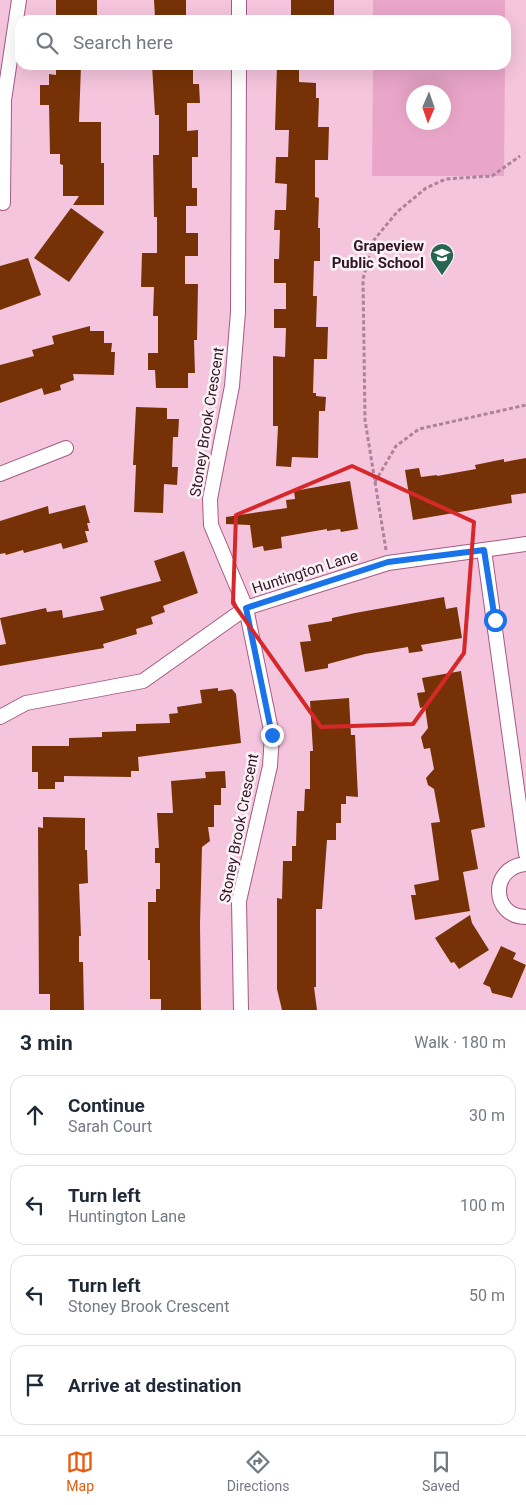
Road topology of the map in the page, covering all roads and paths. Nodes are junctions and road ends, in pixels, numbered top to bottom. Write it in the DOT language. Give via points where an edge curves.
graph roads {
  1 [pos="19,0"];
  2 [pos="240,0"];
  3 [pos="17,15"];
  4 [pos="239,15"];
  5 [pos="15,27"];
  6 [pos="239,70"];
  7 [pos="520,156"];
  8 [pos="3,203"];
  9 [pos="526,405"];
  10 [pos="66,448"];
  11 [pos="0,474"];
  12 [pos="375,483"];
  13 [pos="526,544"];
  14 [pos="484,550"];
  15 [pos="388,562"];
  16 [pos="246,608"];
  17 [pos="0,717"];
  18 [pos="520,769"];
  19 [pos="526,854"];
  20 [pos="526,864"];
  21 [pos="526,916"];
  22 [pos="241,1010"];
  1 -- 3 [label="street"];
  2 -- 4 [label="street"];
  5 -- 8 [label="street" via="4,100"];
  6 -- 16 [label="street, Stoney Brook Crescent" via="238,312 232,386 210,499 211,524"];
  7 -- 12 [label="path" via="492,176 446,179 426,188 397,212 374,240 363,279 365,420"];
  9 -- 12 [label="path" via="418,429 396,446"];
  10 -- 11 [label="street"];
  12 -- 15 [label="path"];
  13 -- 14 [label="street, Huntington Lane"];
  14 -- 15 [label="street, Huntington Lane"];
  14 -- 18 [label="street"];
  15 -- 16 [label="street, Huntington Lane"];
  16 -- 17 [label="street, Huntington Lane" via="143,681 26,703"];
  16 -- 22 [label="street, Stoney Brook Crescent" via="272,735 270,766 239,901"];
  18 -- 19 [label="street"];
  20 -- 21 [label="street" via="519,864 505,873 498,888 508,910 515,915"];
}
